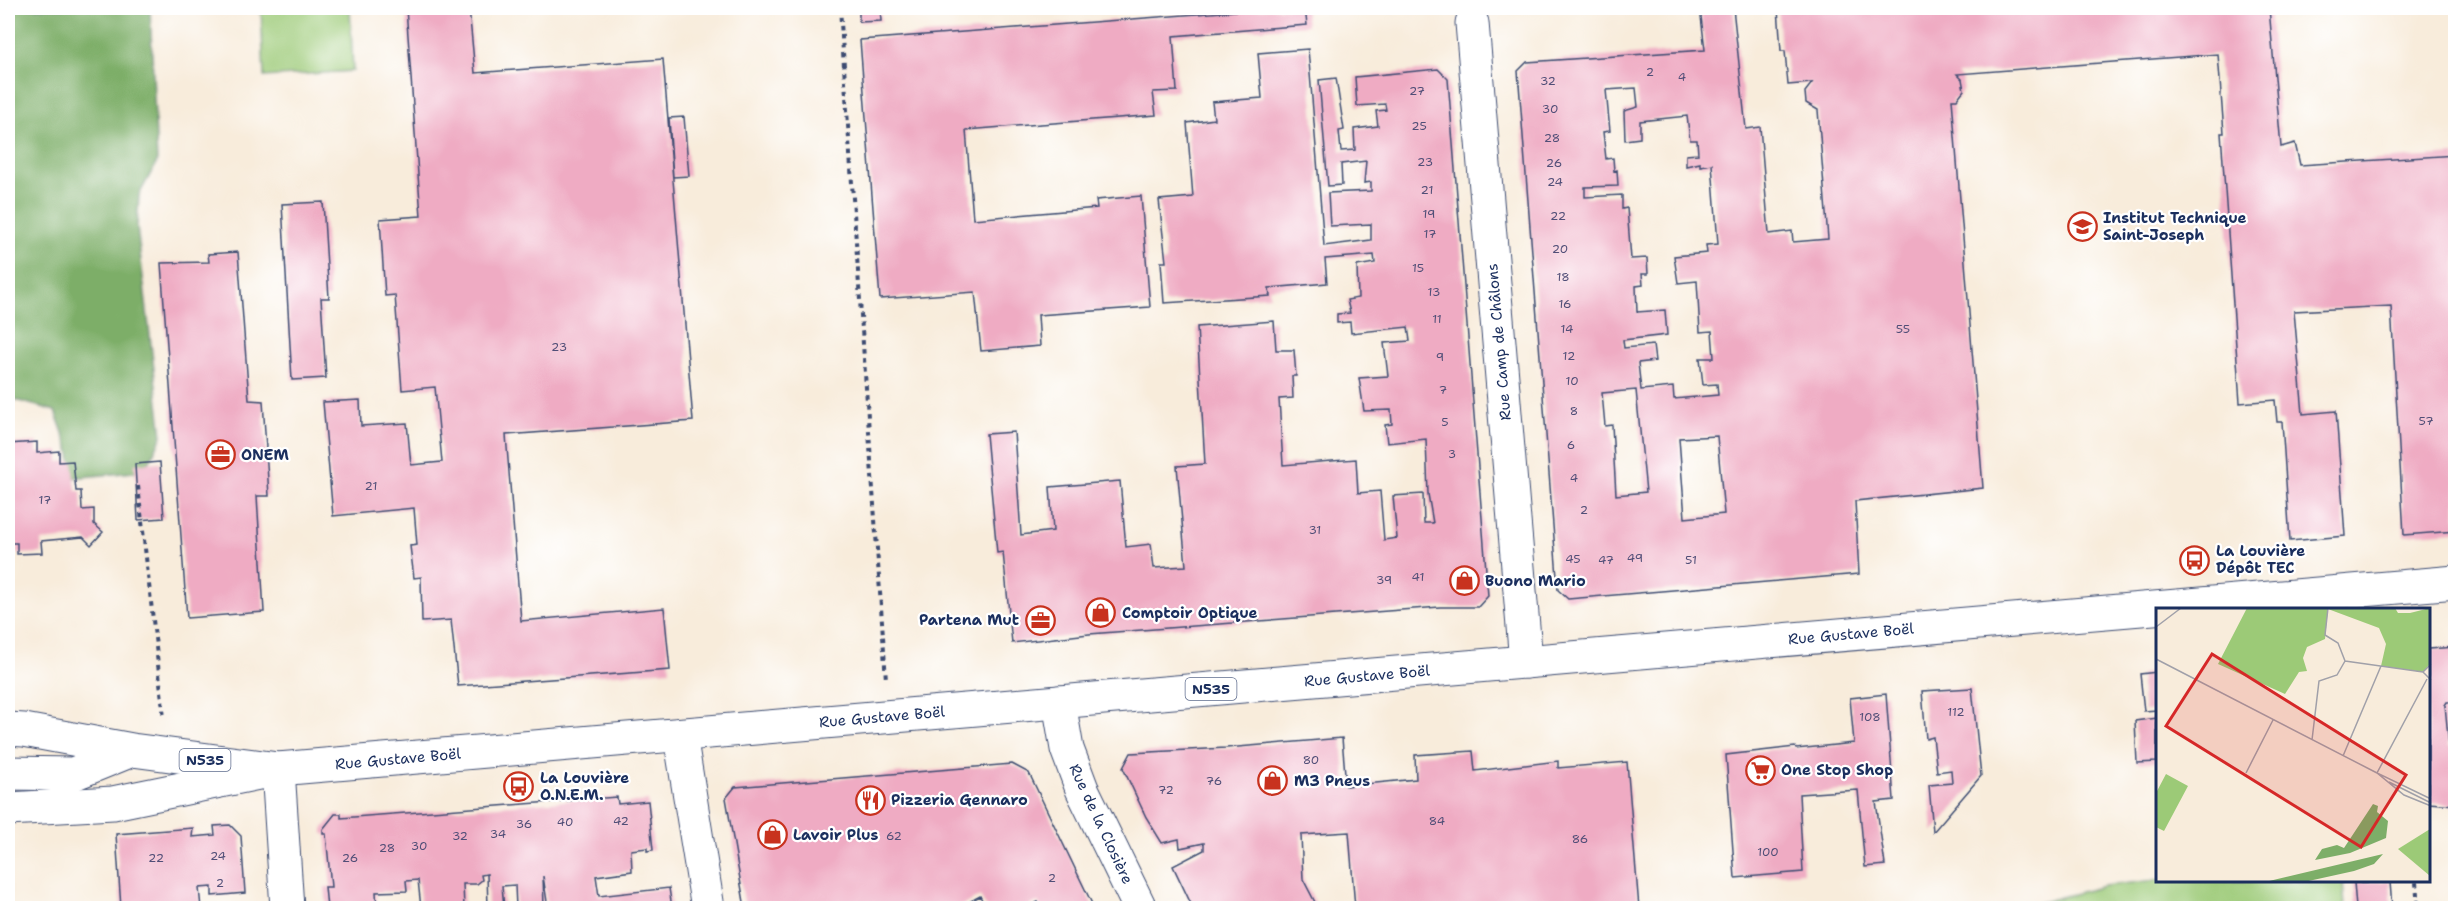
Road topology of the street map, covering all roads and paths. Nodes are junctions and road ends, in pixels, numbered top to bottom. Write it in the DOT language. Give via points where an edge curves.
graph roads {
  1 [pos="840,8"];
  2 [pos="1472,23"];
  3 [pos="138,486"];
  4 [pos="2456,582"];
  5 [pos="1526,662"];
  6 [pos="1059,702"];
  7 [pos="889,717"];
  8 [pos="8,729"];
  9 [pos="680,735"];
  10 [pos="132,750"];
  11 [pos="168,754"];
  12 [pos="278,769"];
  13 [pos="8,773"];
  14 [pos="8,809"];
  15 [pos="2416,883"];
  16 [pos="287,909"];
  17 [pos="708,909"];
  18 [pos="1140,909"];
  19 [pos="2418,909"];
  1 -- 7 [label="path"];
  2 -- 5 [label="main road, Rue Camp de Châlons"];
  3 -- 11 [label="path"];
  4 -- 5 [label="main road, Rue Gustave Boël / N535"];
  5 -- 6 [label="main road, Rue Gustave Boël / N535"];
  6 -- 7 [label="main road, Rue Gustave Boël / N535"];
  6 -- 18 [label="main road, Rue de la Closière" via="1067,749 1082,789"];
  7 -- 9 [label="main road, Rue Gustave Boël / N535"];
  8 -- 10 [label="main road, Rue Gustave Boël / N535"];
  9 -- 12 [label="main road, Rue Gustave Boël / N535"];
  9 -- 17 [label="main road"];
  10 -- 11 [label="main road, Rue Gustave Boël / N535"];
  10 -- 13 [label="main road, Rue Gustave Boël / N535" via="73,774"];
  11 -- 12 [label="main road, Rue Gustave Boël / N535"];
  12 -- 14 [label="main road, Rue Gustave Boël" via="113,803"];
  12 -- 16 [label="main road"];
  15 -- 19 [label="path"];
}
